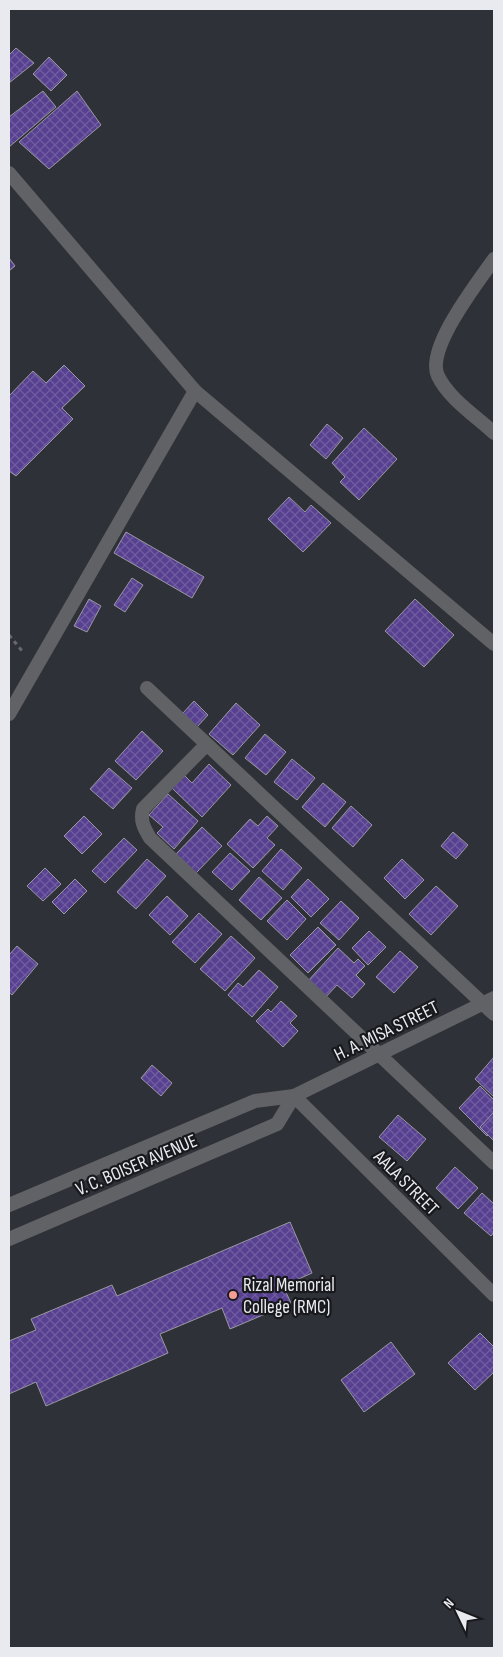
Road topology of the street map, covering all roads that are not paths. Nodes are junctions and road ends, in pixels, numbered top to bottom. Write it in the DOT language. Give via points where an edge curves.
graph roads {
  1 [pos="9,173"];
  2 [pos="494,259"];
  3 [pos="195,391"];
  4 [pos="494,433"];
  5 [pos="494,644"];
  6 [pos="148,688"];
  7 [pos="9,714"];
  8 [pos="206,745"];
  9 [pos="489,1001"];
  10 [pos="494,1014"];
  11 [pos="379,1054"];
  12 [pos="294,1096"];
  13 [pos="255,1102"];
  14 [pos="494,1163"];
  15 [pos="9,1205"];
  16 [pos="9,1239"];
  17 [pos="494,1295"];
  1 -- 3 [label="street"];
  2 -- 4 [label="street" via="447,330 436,359 436,374 444,388"];
  3 -- 5 [label="street"];
  3 -- 7 [label="street"];
  6 -- 8 [label="street"];
  8 -- 9 [label="street"];
  8 -- 11 [label="street" via="144,809 141,817 143,826 150,838"];
  9 -- 10 [label="street"];
  9 -- 11 [label="street, H. A. MISA STREET"];
  11 -- 12 [label="street, H. A. MISA STREET"];
  11 -- 14 [label="street"];
  12 -- 13 [label="street, H. A. MISA STREET"];
  12 -- 16 [label="street, V. C. BOISER AVENUE" via="277,1124"];
  12 -- 17 [label="street, AALA STREET"];
  13 -- 15 [label="street, V. C. BOISER AVENUE"];
}
